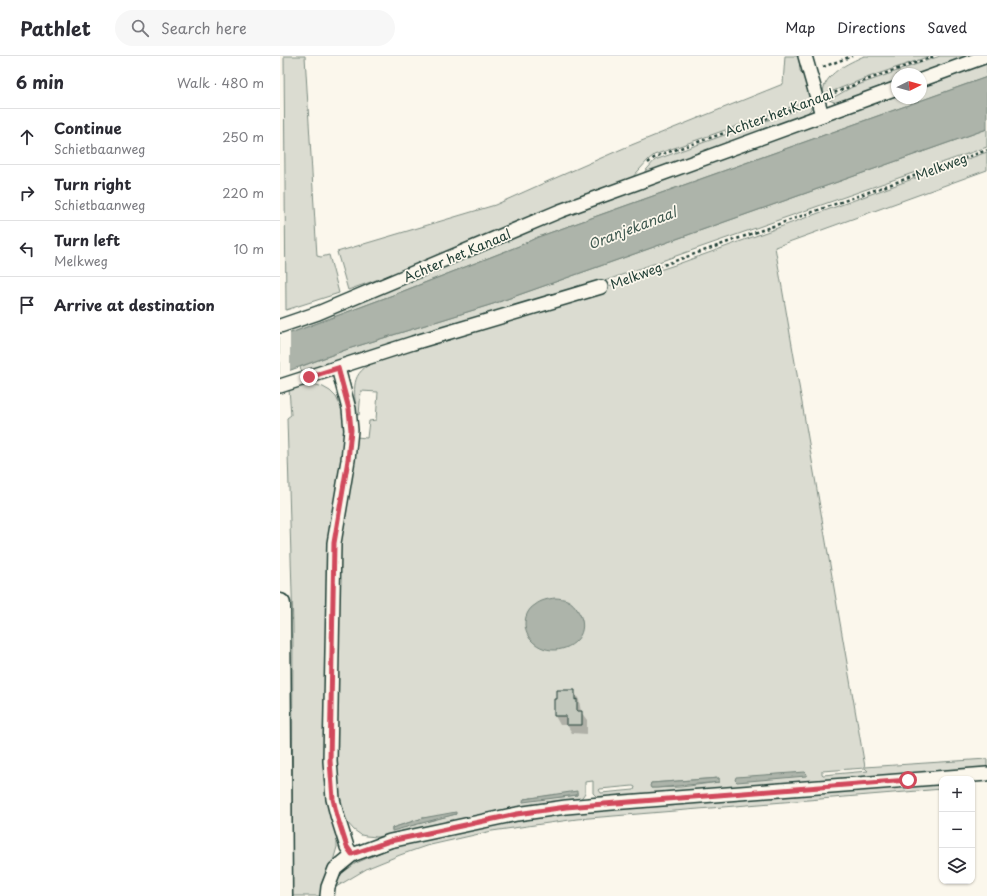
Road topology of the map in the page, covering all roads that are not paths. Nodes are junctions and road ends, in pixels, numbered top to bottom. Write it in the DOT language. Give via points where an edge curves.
graph roads {
  1 [pos="805,56"];
  2 [pos="987,56"];
  3 [pos="927,78"];
  4 [pos="891,90"];
  5 [pos="822,115"];
  6 [pos="601,287"];
  7 [pos="280,326"];
  8 [pos="338,368"];
  9 [pos="280,386"];
  10 [pos="280,604"];
  11 [pos="987,774"];
  12 [pos="352,854"];
  13 [pos="282,896"];
  14 [pos="327,896"];
  1 -- 5 [label="street"];
  2 -- 3 [label="street"];
  4 -- 5 [label="street, Achter het Kanaal"];
  5 -- 7 [label="street, Achter het Kanaal" via="560,211 318,313"];
  6 -- 8 [label="street, Melkweg"];
  8 -- 9 [label="street, Melkweg"];
  8 -- 12 [label="street" via="349,409 351,430 334,543 330,761 337,816 347,847"];
  10 -- 13 [label="main road"];
  11 -- 12 [label="street" via="566,807 517,814 390,841"];
  12 -- 14 [label="street" via="335,870"];
}
